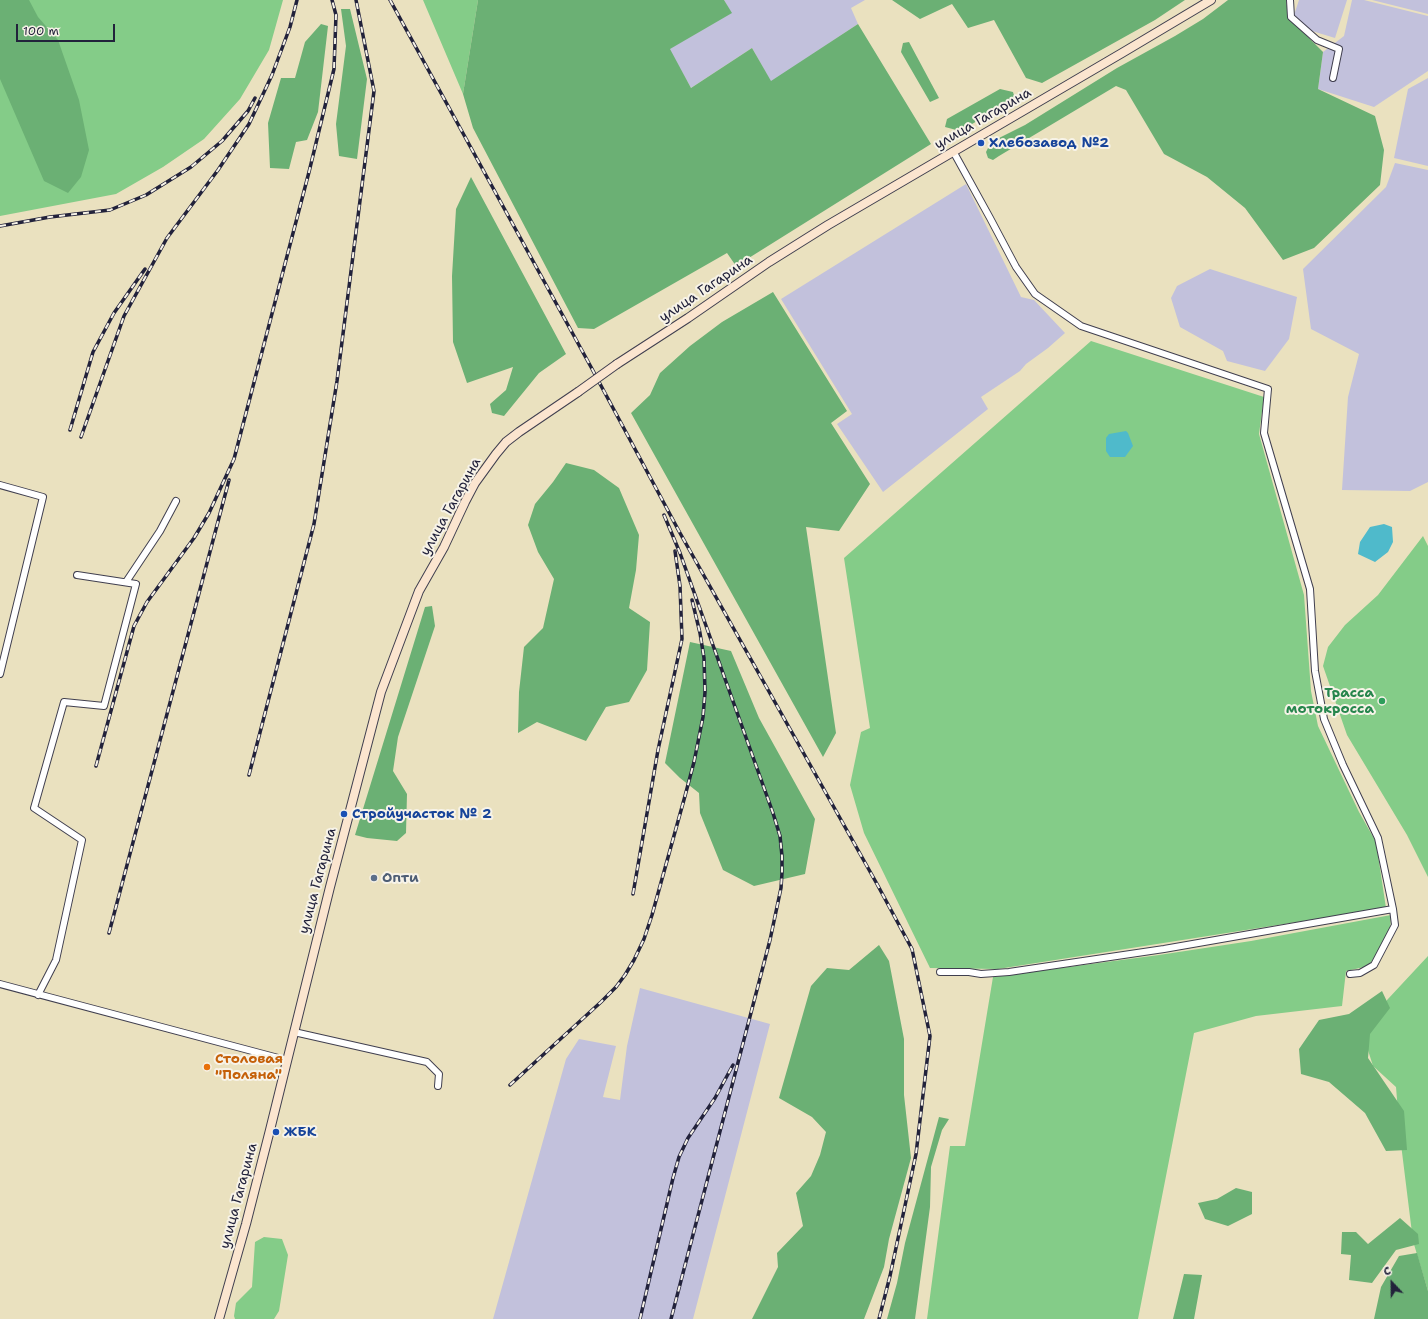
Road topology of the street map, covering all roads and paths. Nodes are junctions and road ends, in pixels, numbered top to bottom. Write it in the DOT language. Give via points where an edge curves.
graph roads {
  1 [pos="1211,0"];
  2 [pos="1290,0"];
  3 [pos="1333,78"];
  4 [pos="953,151"];
  5 [pos="0,485"];
  6 [pos="176,501"];
  7 [pos="77,575"];
  8 [pos="126,582"];
  9 [pos="0,674"];
  10 [pos="1393,909"];
  11 [pos="940,972"];
  12 [pos="1350,974"];
  13 [pos="0,984"];
  14 [pos="38,995"];
  15 [pos="294,1032"];
  16 [pos="286,1060"];
  17 [pos="438,1086"];
  18 [pos="219,1319"];
  1 -- 4 [label="main road, улица Гагарина"];
  2 -- 3 [label="street" via="1291,17 1317,40 1339,49"];
  4 -- 10 [label="street" via="1016,267 1035,294 1081,326 1268,389 1264,433 1310,589 1314,672 1324,719 1378,838"];
  4 -- 15 [label="main road, улица Гагарина, bridge" via="775,258 519,432 496,454 479,477 419,591 380,692"];
  5 -- 9 [label="street" via="43,497"];
  6 -- 8 [label="street" via="160,531"];
  7 -- 8 [label="street"];
  8 -- 14 [label="street" via="136,584 104,706 64,702 34,808 82,840 56,960"];
  10 -- 11 [label="street" via="1164,949 1009,972"];
  10 -- 12 [label="street" via="1395,925 1374,965 1360,973"];
  13 -- 14 [label="street"];
  14 -- 16 [label="street"];
  15 -- 16 [label="main road, улица Гагарина"];
  15 -- 17 [label="street" via="427,1062 438,1074"];
  16 -- 18 [label="main road, улица Гагарина" via="252,1201"];
}
